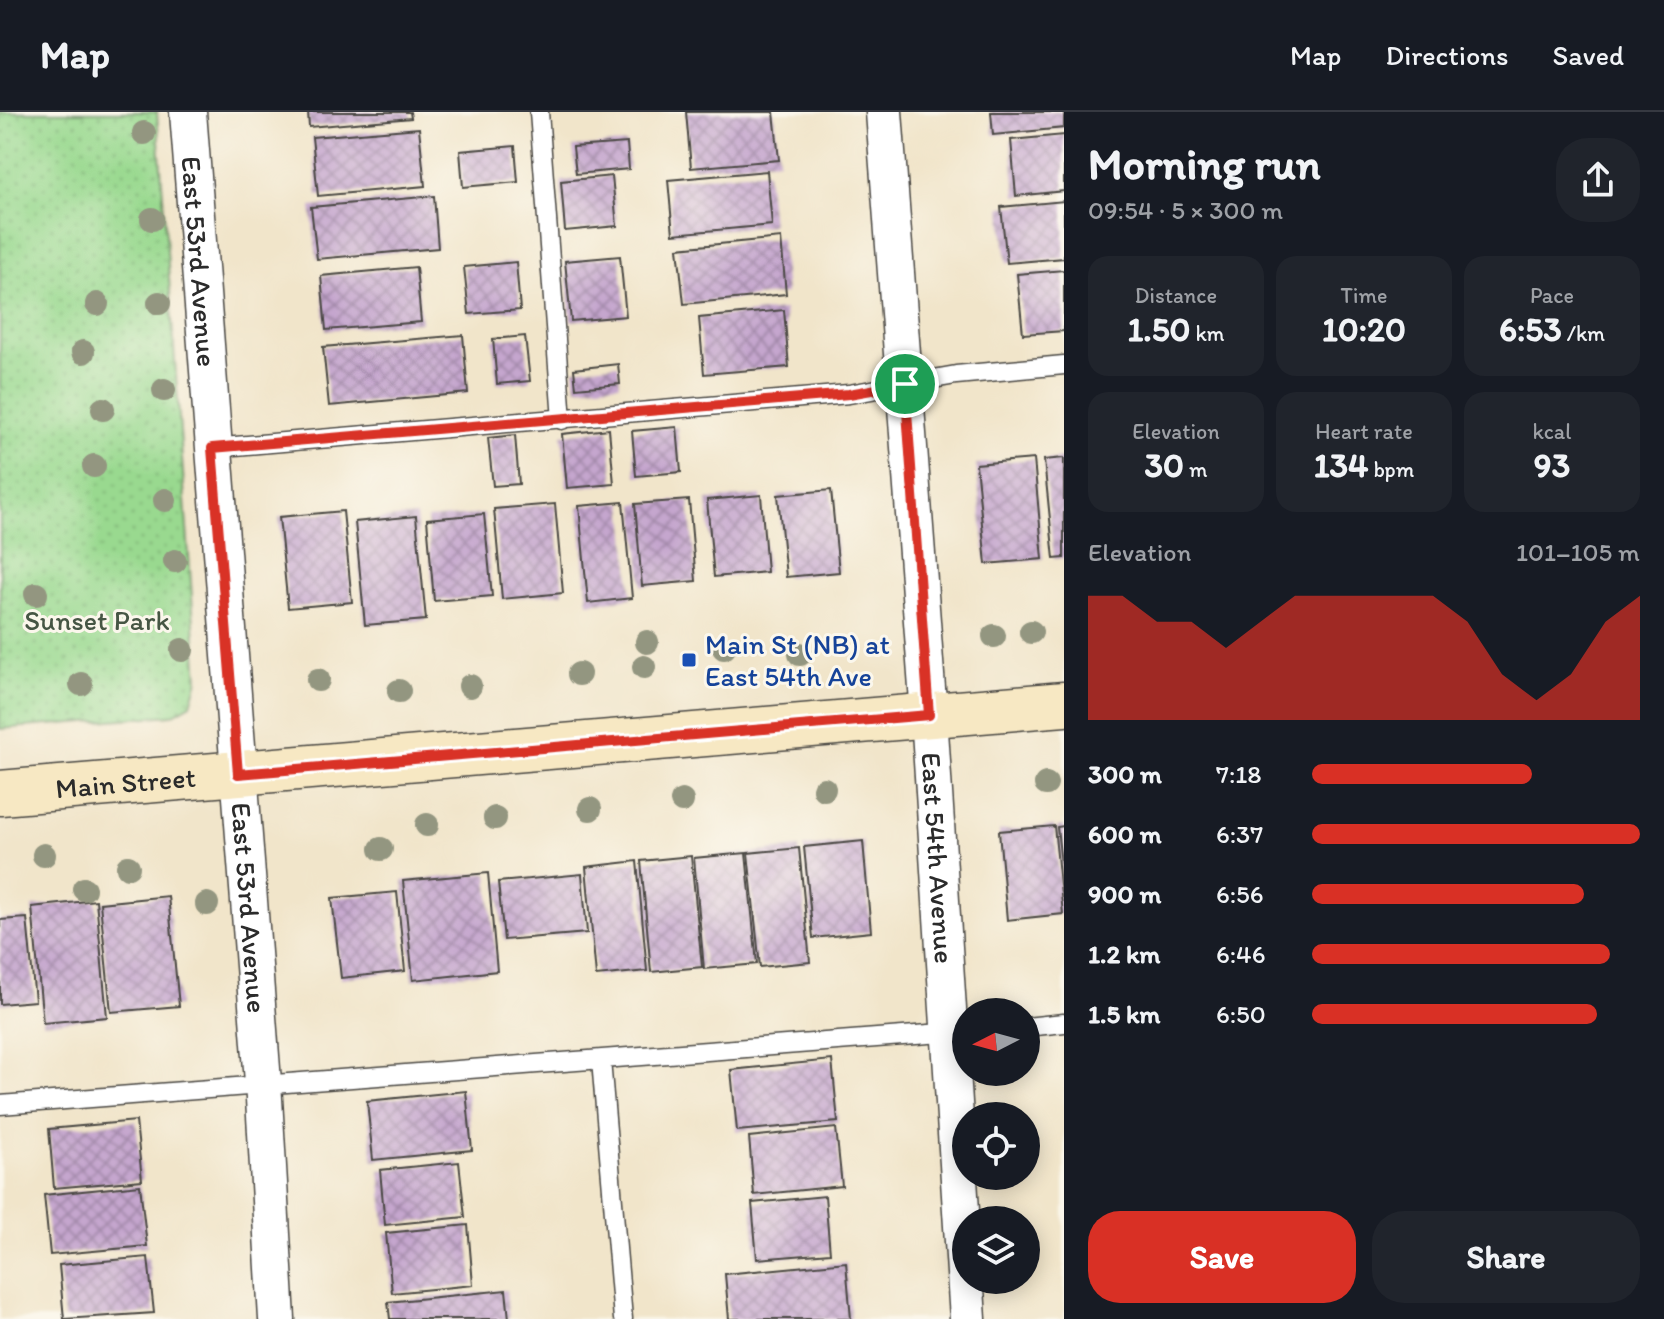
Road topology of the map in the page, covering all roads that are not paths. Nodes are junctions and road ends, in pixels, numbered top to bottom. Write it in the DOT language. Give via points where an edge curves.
graph roads {
  1 [pos="188,112"];
  2 [pos="539,112"];
  3 [pos="884,112"];
  4 [pos="1064,365"];
  5 [pos="905,384"];
  6 [pos="562,420"];
  7 [pos="212,448"];
  8 [pos="1064,704"];
  9 [pos="929,715"];
  10 [pos="238,774"];
  11 [pos="0,793"];
  12 [pos="954,998"];
  13 [pos="1064,1023"];
  14 [pos="1040,1026"];
  15 [pos="952,1032"];
  16 [pos="601,1060"];
  17 [pos="263,1082"];
  18 [pos="959,1086"];
  19 [pos="0,1105"];
  20 [pos="277,1319"];
  21 [pos="623,1319"];
  22 [pos="968,1319"];
  1 -- 7 [label="street, East 53rd Avenue"];
  2 -- 6 [label="lane"];
  3 -- 5 [label="street, East 54th Avenue"];
  4 -- 5 [label="lane"];
  5 -- 6 [label="lane" via="849,394"];
  5 -- 9 [label="street, East 54th Avenue"];
  6 -- 7 [label="lane"];
  7 -- 10 [label="street, East 53rd Avenue"];
  8 -- 9 [label="main road, Main Street"];
  9 -- 10 [label="main road, Main Street"];
  9 -- 12 [label="street, East 54th Avenue"];
  10 -- 11 [label="main road, Main Street"];
  10 -- 17 [label="street, East 53rd Avenue"];
  13 -- 14 [label="lane"];
  15 -- 16 [label="lane"];
  16 -- 17 [label="lane"];
  16 -- 21 [label="lane"];
  17 -- 19 [label="lane"];
  17 -- 20 [label="street, East 53rd Avenue"];
  18 -- 22 [label="street, East 54th Avenue"];
}
